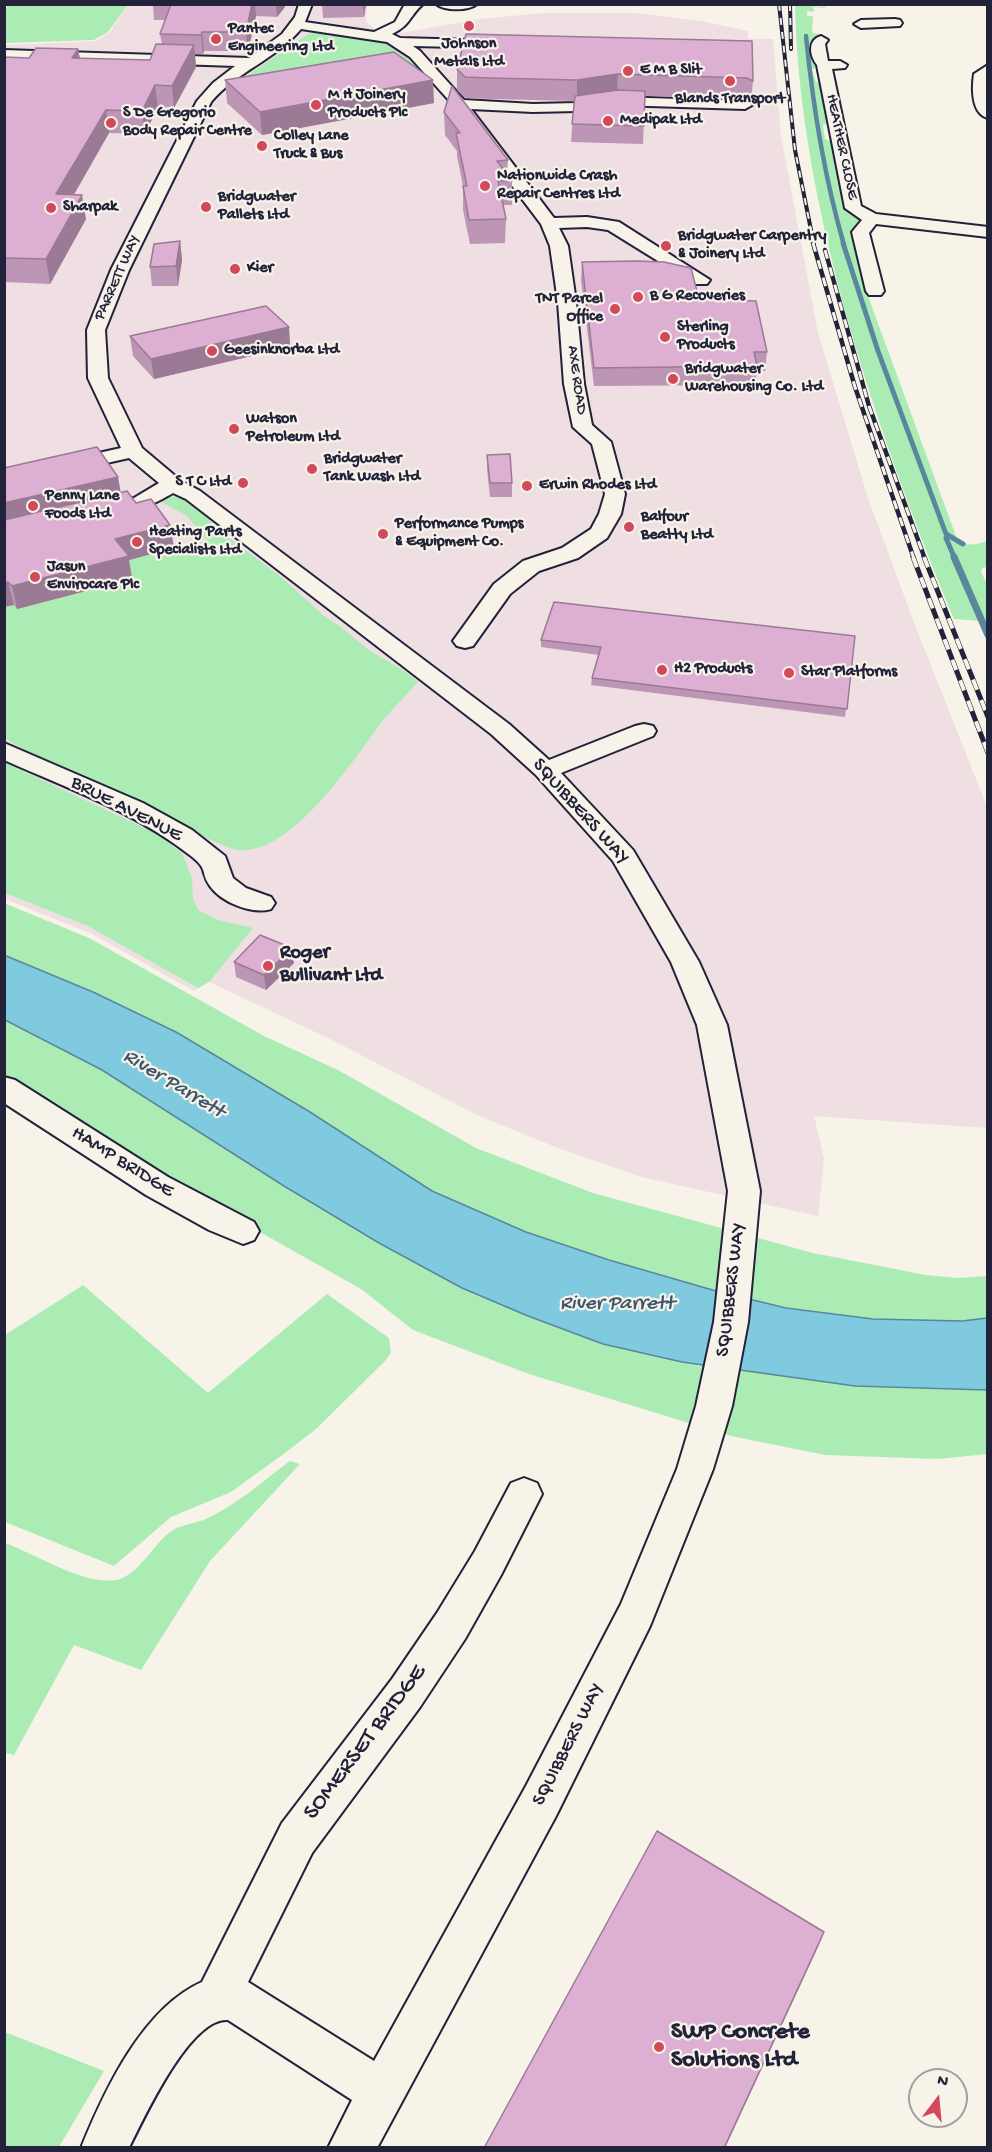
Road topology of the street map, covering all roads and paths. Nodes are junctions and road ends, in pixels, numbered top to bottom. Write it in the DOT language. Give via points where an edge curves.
graph roads {
  1 [pos="306,4"];
  2 [pos="417,4"];
  3 [pos="442,4"];
  4 [pos="471,4"];
  5 [pos="874,7"];
  6 [pos="876,22"];
  7 [pos="895,23"];
  8 [pos="861,24"];
  9 [pos="298,25"];
  10 [pos="378,35"];
  11 [pos="821,40"];
  12 [pos="399,42"];
  13 [pos="515,44"];
  14 [pos="4,54"];
  15 [pos="250,62"];
  16 [pos="987,69"];
  17 [pos="460,104"];
  18 [pos="745,105"];
  19 [pos="987,114"];
  20 [pos="872,219"];
  21 [pos="549,223"];
  22 [pos="987,232"];
  23 [pos="657,272"];
  24 [pos="562,273"];
  25 [pos="583,273"];
  26 [pos="876,291"];
  27 [pos="133,451"];
  28 [pos="4,480"];
  29 [pos="173,484"];
  30 [pos="89,516"];
  31 [pos="255,545"];
  32 [pos="465,641"];
  33 [pos="644,731"];
  34 [pos="4,750"];
  35 [pos="545,770"];
  36 [pos="261,903"];
  37 [pos="4,1088"];
  38 [pos="243,1231"];
  39 [pos="524,1494"];
  40 [pos="218,1997"];
  41 [pos="382,2093"];
  42 [pos="104,2148"];
  43 [pos="351,2148"];
  1 -- 9 [label="street, PARRETT WAY"];
  2 -- 10 [label="street" via="411,6 400,25"];
  3 -- 4 [label="street"];
  5 -- 6 [label="street"];
  6 -- 7 [label="street"];
  6 -- 8 [label="street"];
  9 -- 10 [label="street, AXE ROAD"];
  9 -- 15 [label="street, PARRETT WAY" via="285,39"];
  10 -- 12 [label="street, AXE ROAD"];
  11 -- 20 [label="street, HEATHER CLOSE" via="819,58 832,65 853,207"];
  12 -- 13 [label="street"];
  12 -- 17 [label="street, AXE ROAD" via="431,70"];
  14 -- 15 [label="street"];
  15 -- 27 [label="street, PARRETT WAY" via="217,85 204,101 120,270 96,330 98,378"];
  16 -- 19 [label="street" via="981,74 978,87"];
  17 -- 18 [label="street" via="534,108 617,101"];
  17 -- 21 [label="street, AXE ROAD"];
  20 -- 22 [label="street, HEATHER CLOSE"];
  20 -- 26 [label="street, HEATHER CLOSE" via="860,232"];
  21 -- 23 [label="street" via="613,226 701,280"];
  21 -- 24 [label="street, AXE ROAD" via="559,246"];
  24 -- 25 [label="street"];
  24 -- 32 [label="street, AXE ROAD" via="574,384 583,427 601,442 610,472 615,494 610,514 599,533 570,553 531,566 502,589"];
  27 -- 28 [label="street"];
  27 -- 29 [label="street, PARRETT WAY"];
  29 -- 30 [label="street" via="141,503"];
  29 -- 31 [label="street, PARRETT WAY" via="193,495"];
  31 -- 35 [label="street, SQUIBBERS WAY" via="500,729"];
  33 -- 35 [label="street"];
  34 -- 36 [label="street, BRUE AVENUE" via="134,809 183,836 216,862 220,882 236,894"];
  35 -- 41 [label="street, SQUIBBERS WAY" via="624,856 685,962 712,1026 744,1191 731,1322 714,1406 694,1469 636,1613 541,1801"];
  37 -- 38 [label="street, HAMP BRIDGE" via="157,1186"];
  39 -- 40 [label="street, SOMERSET BRIDGE" via="451,1626 297,1838"];
  40 -- 41 [label="street" via="235,1999"];
  40 -- 42 [label="street" via="200,2006 167,2036"];
  41 -- 43 [label="street, SQUIBBERS WAY"];
}
